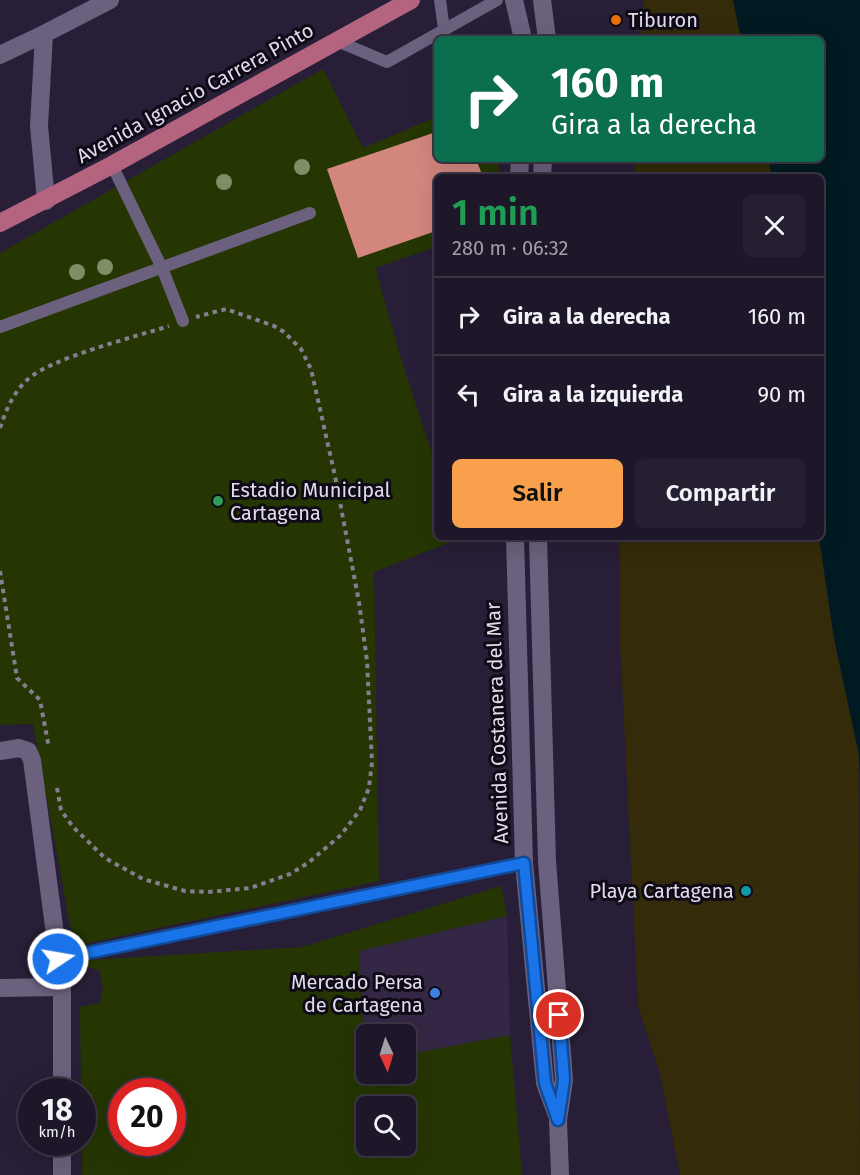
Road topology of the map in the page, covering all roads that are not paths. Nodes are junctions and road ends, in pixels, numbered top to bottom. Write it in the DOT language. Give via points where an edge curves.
graph roads {
  1 [pos="110,0"];
  2 [pos="411,0"];
  3 [pos="440,0"];
  4 [pos="497,0"];
  5 [pos="514,0"];
  6 [pos="543,0"];
  7 [pos="444,29"];
  8 [pos="44,34"];
  9 [pos="522,36"];
  10 [pos="547,36"];
  11 [pos="337,41"];
  12 [pos="0,55"];
  13 [pos="112,165"];
  14 [pos="45,201"];
  15 [pos="310,213"];
  16 [pos="0,223"];
  17 [pos="162,268"];
  18 [pos="183,321"];
  19 [pos="0,327"];
  20 [pos="515,540"];
  21 [pos="538,540"];
  22 [pos="0,751"];
  23 [pos="524,863"];
  24 [pos="58,959"];
  25 [pos="62,987"];
  26 [pos="0,988"];
  27 [pos="62,1078"];
  28 [pos="558,1120"];
  29 [pos="62,1156"];
  30 [pos="62,1175"];
  31 [pos="560,1175"];
  1 -- 8 [label="street"];
  2 -- 11 [label="main road, Avenida Ignacio Carrera Pinto"];
  3 -- 7 [label="lane"];
  4 -- 7 [label="lane"];
  5 -- 9 [label="street"];
  6 -- 10 [label="street"];
  7 -- 11 [label="lane" via="387,62"];
  8 -- 12 [label="street"];
  8 -- 14 [label="street" via="39,126"];
  11 -- 13 [label="main road, Avenida Ignacio Carrera Pinto"];
  13 -- 14 [label="main road, Avenida Ignacio Carrera Pinto"];
  13 -- 17 [label="lane"];
  14 -- 16 [label="main road, Avenida Ignacio Carrera Pinto"];
  15 -- 17 [label="lane"];
  17 -- 18 [label="lane"];
  17 -- 19 [label="lane"];
  20 -- 23 [label="street, Avenida Costanera del Mar"];
  21 -- 28 [label="street, Avenida Costanera del Mar" via="547,861 564,1080"];
  22 -- 24 [label="street" via="19,748 28,751 32,760"];
  23 -- 24 [label="lane"];
  23 -- 28 [label="street, Avenida Costanera del Mar" via="545,1083"];
  24 -- 25 [label="street"];
  25 -- 26 [label="street"];
  25 -- 27 [label="street"];
  28 -- 31 [label="street, Avenida Costanera del Mar"];
  29 -- 30 [label="street"];
}
